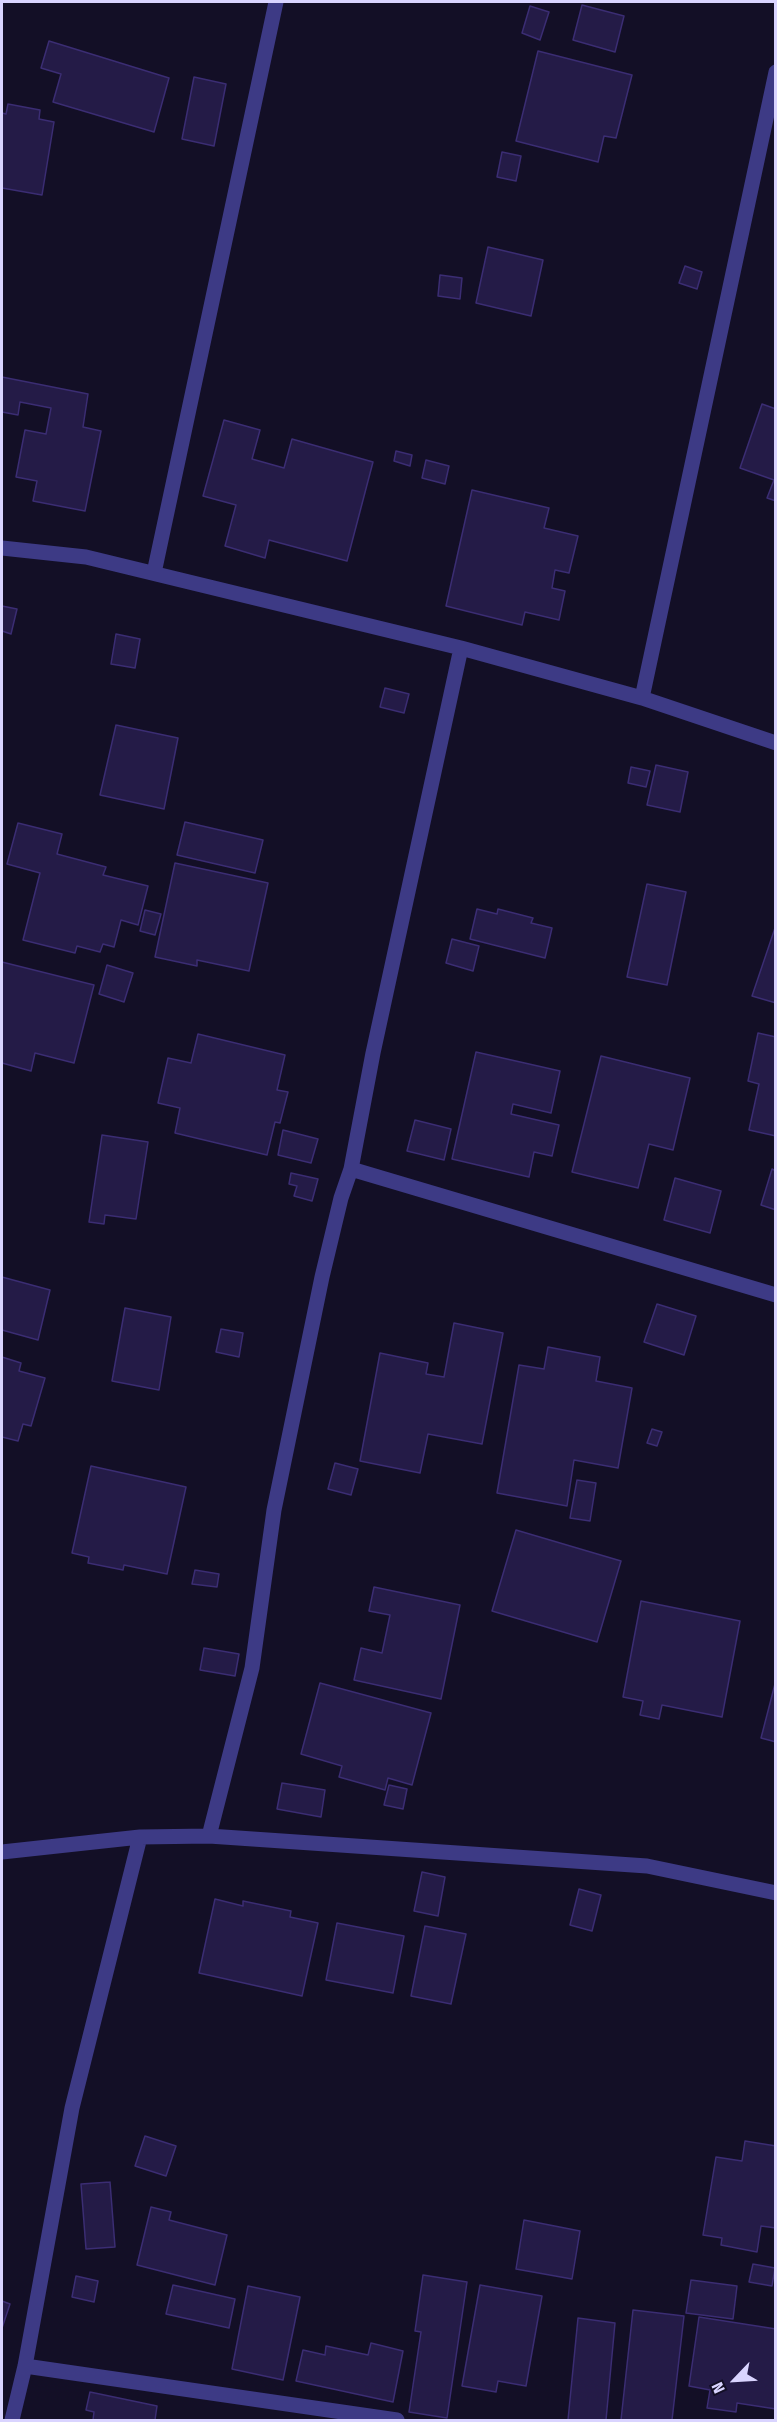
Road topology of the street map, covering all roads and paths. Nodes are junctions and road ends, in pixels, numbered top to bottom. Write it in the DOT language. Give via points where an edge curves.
graph roads {
  1 [pos="276,2"];
  2 [pos="776,72"];
  3 [pos="2,548"];
  4 [pos="154,573"];
  5 [pos="461,648"];
  6 [pos="642,698"];
  7 [pos="776,742"];
  8 [pos="351,1169"];
  9 [pos="776,1295"];
  10 [pos="209,1836"];
  11 [pos="140,1837"];
  12 [pos="2,1852"];
  13 [pos="776,1893"];
  14 [pos="25,2366"];
  15 [pos="12,2421"];
  16 [pos="397,2421"];
  1 -- 4 [label="street"];
  2 -- 6 [label="street"];
  3 -- 4 [label="street" via="86,557"];
  4 -- 5 [label="street"];
  5 -- 6 [label="street"];
  5 -- 8 [label="street"];
  6 -- 7 [label="street"];
  8 -- 9 [label="street"];
  8 -- 10 [label="street" via="322,1277 274,1510 252,1668"];
  10 -- 11 [label="street"];
  10 -- 13 [label="street" via="647,1866"];
  11 -- 12 [label="street"];
  11 -- 14 [label="street" via="72,2108"];
  14 -- 15 [label="street"];
  14 -- 16 [label="street"];
}
